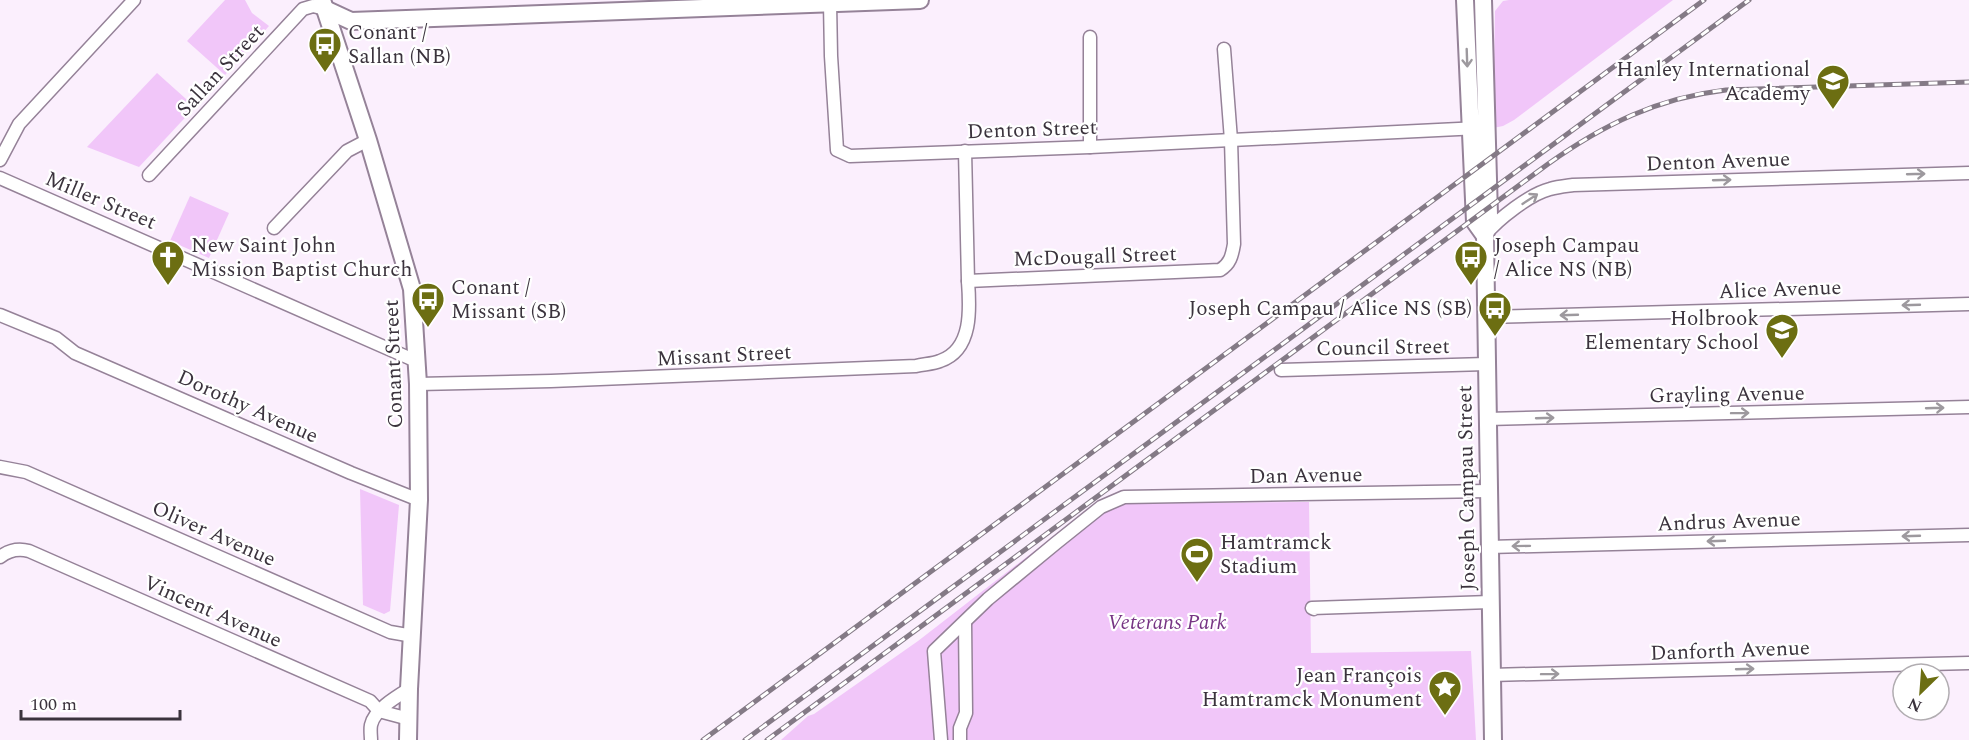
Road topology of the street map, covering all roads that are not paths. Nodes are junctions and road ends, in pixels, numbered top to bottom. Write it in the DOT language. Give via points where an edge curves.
graph roads {
  1 [pos="134,0"];
  2 [pos="920,0"];
  3 [pos="1465,0"];
  4 [pos="1483,0"];
  5 [pos="830,3"];
  6 [pos="324,5"];
  7 [pos="1090,37"];
  8 [pos="1224,49"];
  9 [pos="1478,128"];
  10 [pos="368,140"];
  11 [pos="1231,140"];
  12 [pos="1090,147"];
  13 [pos="964,151"];
  14 [pos="0,160"];
  15 [pos="1969,173"];
  16 [pos="149,175"];
  17 [pos="0,178"];
  18 [pos="274,228"];
  19 [pos="1485,236"];
  20 [pos="968,281"];
  21 [pos="1969,304"];
  22 [pos="0,315"];
  23 [pos="1485,317"];
  24 [pos="416,361"];
  25 [pos="1486,364"];
  26 [pos="1281,370"];
  27 [pos="418,384"];
  28 [pos="1969,407"];
  29 [pos="1487,419"];
  30 [pos="0,467"];
  31 [pos="1488,491"];
  32 [pos="419,500"];
  33 [pos="1969,535"];
  34 [pos="1489,547"];
  35 [pos="0,557"];
  36 [pos="1490,602"];
  37 [pos="1314,609"];
  38 [pos="965,622"];
  39 [pos="413,636"];
  40 [pos="1969,663"];
  41 [pos="1491,675"];
  42 [pos="409,689"];
  43 [pos="379,711"];
  44 [pos="409,719"];
  45 [pos="371,740"];
  46 [pos="408,740"];
  47 [pos="941,740"];
  48 [pos="960,740"];
  49 [pos="1493,740"];
  1 -- 14 [label="street" via="19,124"];
  2 -- 5 [label="street"];
  3 -- 9 [label="street, Joseph Campau Street, one-way"];
  4 -- 9 [label="street, Joseph Campau Street"];
  5 -- 6 [label="street" via="351,21"];
  5 -- 13 [label="street, Denton Street" via="837,150 850,156"];
  6 -- 10 [label="street, Conant Street"];
  6 -- 16 [label="street, Sallan Street" via="303,9"];
  7 -- 12 [label="street"];
  8 -- 11 [label="street"];
  9 -- 11 [label="street"];
  9 -- 19 [label="street, Joseph Campau Street" via="1475,222"];
  10 -- 18 [label="street" via="347,151"];
  10 -- 24 [label="street, Conant Street" via="412,289"];
  11 -- 12 [label="street, Denton Street"];
  11 -- 20 [label="street, McDougall Street" via="1234,244 1231,259 1220,270"];
  12 -- 13 [label="street, Denton Street"];
  13 -- 20 [label="street"];
  19 -- 15 [label="street, Denton Avenue, one-way" via="1494,224 1532,197 1573,184"];
  17 -- 24 [label="street, Miller Street"];
  19 -- 23 [label="street, Joseph Campau Street"];
  20 -- 27 [label="street, Missant Street" via="969,327 957,349 943,361 916,366"];
  21 -- 23 [label="street, Alice Avenue, one-way"];
  22 -- 32 [label="street, Dorothy Avenue" via="56,338 75,352"];
  23 -- 25 [label="street, Joseph Campau Street"];
  24 -- 27 [label="street, Conant Street"];
  25 -- 26 [label="street, Council Street"];
  25 -- 29 [label="street, Joseph Campau Street"];
  27 -- 32 [label="street, Conant Street"];
  29 -- 28 [label="street, Grayling Avenue, one-way"];
  29 -- 31 [label="street, Joseph Campau Street"];
  30 -- 39 [label="street, Oliver Avenue" via="26,472 390,632"];
  31 -- 34 [label="street, Joseph Campau Street"];
  31 -- 38 [label="street, Dan Avenue" via="1124,497 1101,507 988,598"];
  32 -- 39 [label="street, Conant Street"];
  33 -- 34 [label="street, Andrus Avenue, one-way"];
  34 -- 36 [label="street, Joseph Campau Street"];
  35 -- 43 [label="street, Vincent Avenue" via="18,549 29,551 370,701"];
  36 -- 37 [label="street"];
  36 -- 41 [label="street, Joseph Campau Street"];
  38 -- 47 [label="street" via="934,651"];
  38 -- 48 [label="street" via="966,713"];
  39 -- 42 [label="street, Conant Street"];
  41 -- 40 [label="street, Danforth Avenue, one-way"];
  41 -- 49 [label="street, Joseph Campau Street"];
  42 -- 43 [label="street"];
  42 -- 44 [label="street, Conant Street"];
  43 -- 44 [label="street, Vincent Avenue"];
  43 -- 45 [label="street" via="371,725"];
  44 -- 46 [label="street, Conant Street"];
}
